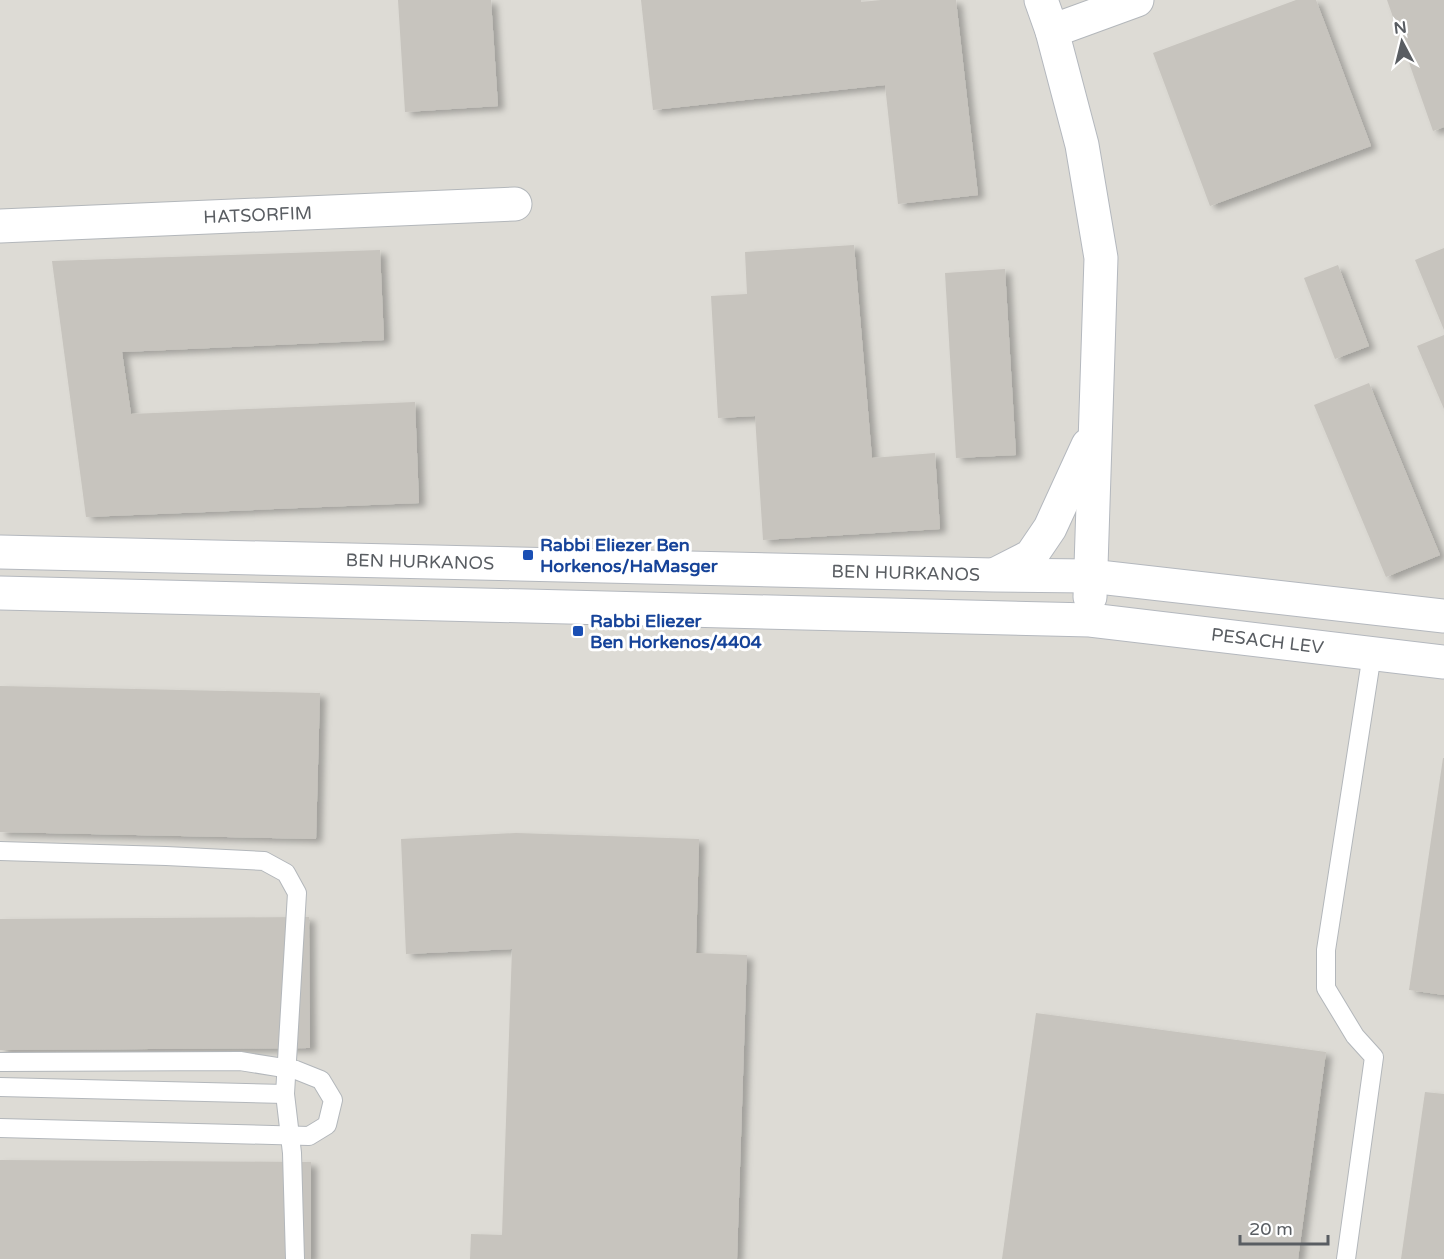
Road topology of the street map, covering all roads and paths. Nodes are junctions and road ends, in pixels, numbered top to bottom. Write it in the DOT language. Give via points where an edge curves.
graph roads {
  1 [pos="1041,0"];
  2 [pos="1137,0"];
  3 [pos="1052,30"];
  4 [pos="515,204"];
  5 [pos="0,226"];
  6 [pos="1095,430"];
  7 [pos="0,552"];
  8 [pos="994,575"];
  9 [pos="1090,576"];
  10 [pos="0,593"];
  11 [pos="1444,616"];
  12 [pos="1090,620"];
  13 [pos="1372,654"];
  14 [pos="1444,662"];
  15 [pos="0,851"];
  16 [pos="0,1062"];
  17 [pos="0,1088"];
  18 [pos="285,1094"];
  19 [pos="0,1128"];
  20 [pos="295,1259"];
  21 [pos="1346,1259"];
  1 -- 3 [label="street"];
  2 -- 3 [label="street"];
  3 -- 6 [label="street" via="1082,145 1101,258"];
  4 -- 5 [label="street, HATSORFIM"];
  6 -- 8 [label="street" via="1050,528 1031,556"];
  6 -- 9 [label="street"];
  7 -- 8 [label="street, BEN HURKANOS"];
  8 -- 9 [label="street, BEN HURKANOS"];
  9 -- 11 [label="street"];
  9 -- 12 [label="street"];
  10 -- 12 [label="street"];
  12 -- 13 [label="street, PESACH LEV"];
  13 -- 14 [label="street, PESACH LEV"];
  13 -- 21 [label="lane" via="1326,950 1326,988 1355,1036 1374,1057"];
  15 -- 18 [label="lane" via="264,861 286,873 297,893"];
  16 -- 19 [label="lane" via="240,1061 296,1070 321,1080 333,1100 327,1125 309,1136"];
  17 -- 18 [label="lane"];
  18 -- 20 [label="lane" via="292,1153"];
}
